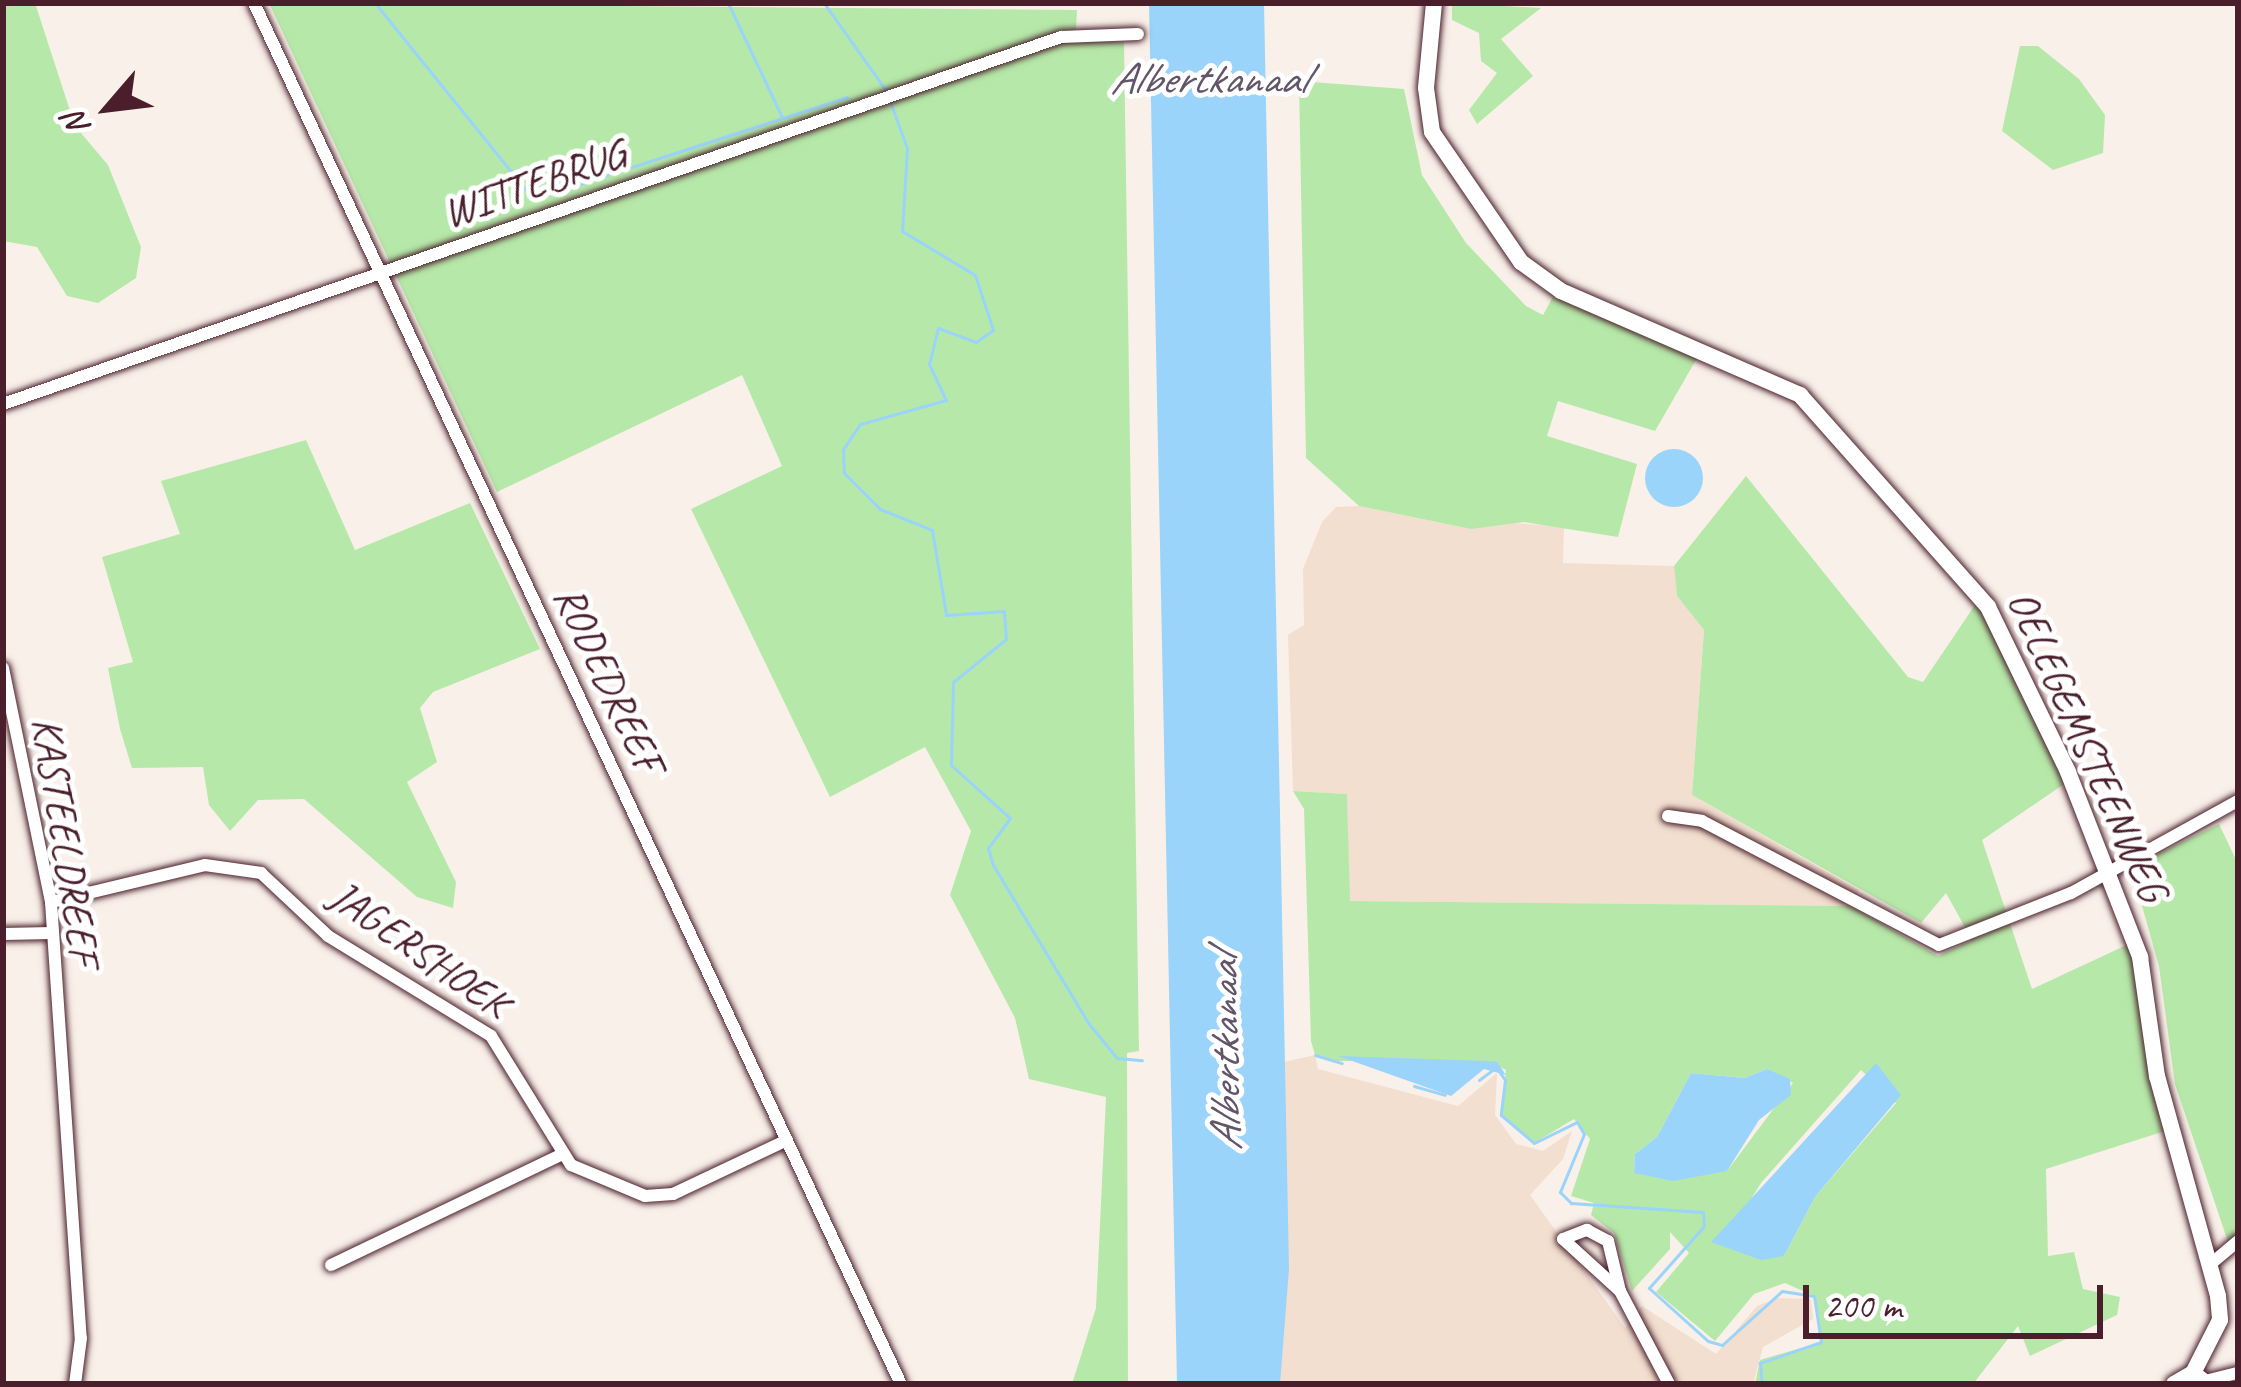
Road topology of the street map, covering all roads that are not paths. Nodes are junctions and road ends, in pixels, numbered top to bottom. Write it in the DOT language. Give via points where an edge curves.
graph roads {
  1 [pos="254,3"];
  2 [pos="1435,3"];
  3 [pos="1138,34"];
  4 [pos="380,272"];
  5 [pos="3,404"];
  6 [pos="3,668"];
  7 [pos="3,770"];
  8 [pos="19,770"];
  9 [pos="2238,801"];
  10 [pos="1668,816"];
  11 [pos="2109,872"];
  12 [pos="51,902"];
  13 [pos="52,933"];
  14 [pos="3,934"];
  15 [pos="787,1139"];
  16 [pos="563,1154"];
  17 [pos="2238,1241"];
  18 [pos="2213,1262"];
  19 [pos="331,1265"];
  20 [pos="1620,1291"];
  21 [pos="2238,1373"];
  22 [pos="2202,1379"];
  23 [pos="75,1384"];
  24 [pos="901,1384"];
  25 [pos="1669,1384"];
  26 [pos="2174,1384"];
  1 -- 4 [label="street, RODEDREEF"];
  2 -- 11 [label="street, OELEGEMSTEENWEG" via="1426,80 1440,151 1528,270 1800,395 1959,564 2035,698"];
  3 -- 4 [label="street, WITTEBRUG" via="1088,34"];
  4 -- 5 [label="street, WITTEBRUG"];
  4 -- 15 [label="street, RODEDREEF"];
  6 -- 8 [label="street, KASTEELDREEF"];
  7 -- 8 [label="street"];
  8 -- 12 [label="street, KASTEELDREEF"];
  9 -- 11 [label="street"];
  10 -- 11 [label="street" via="1737,838 1932,945"];
  11 -- 18 [label="street, OELEGEMSTEENWEG" via="2140,957 2157,1076"];
  12 -- 13 [label="street, KASTEELDREEF"];
  12 -- 16 [label="street, JAGERSHOEK" via="205,866 261,873 328,936 490,1036 525,1079"];
  13 -- 14 [label="street"];
  13 -- 23 [label="street, KASTEELDREEF" via="81,1338"];
  15 -- 16 [label="street" via="661,1196 589,1177"];
  15 -- 24 [label="street, RODEDREEF"];
  16 -- 19 [label="street"];
  17 -- 18 [label="street"];
  18 -- 22 [label="street, OELEGEMSTEENWEG" via="2219,1320"];
  20 -- 20 [label="street" via="1603,1234 1563,1239 1577,1252"];
  20 -- 25 [label="street"];
  21 -- 22 [label="street"];
  22 -- 26 [label="street"];
}
